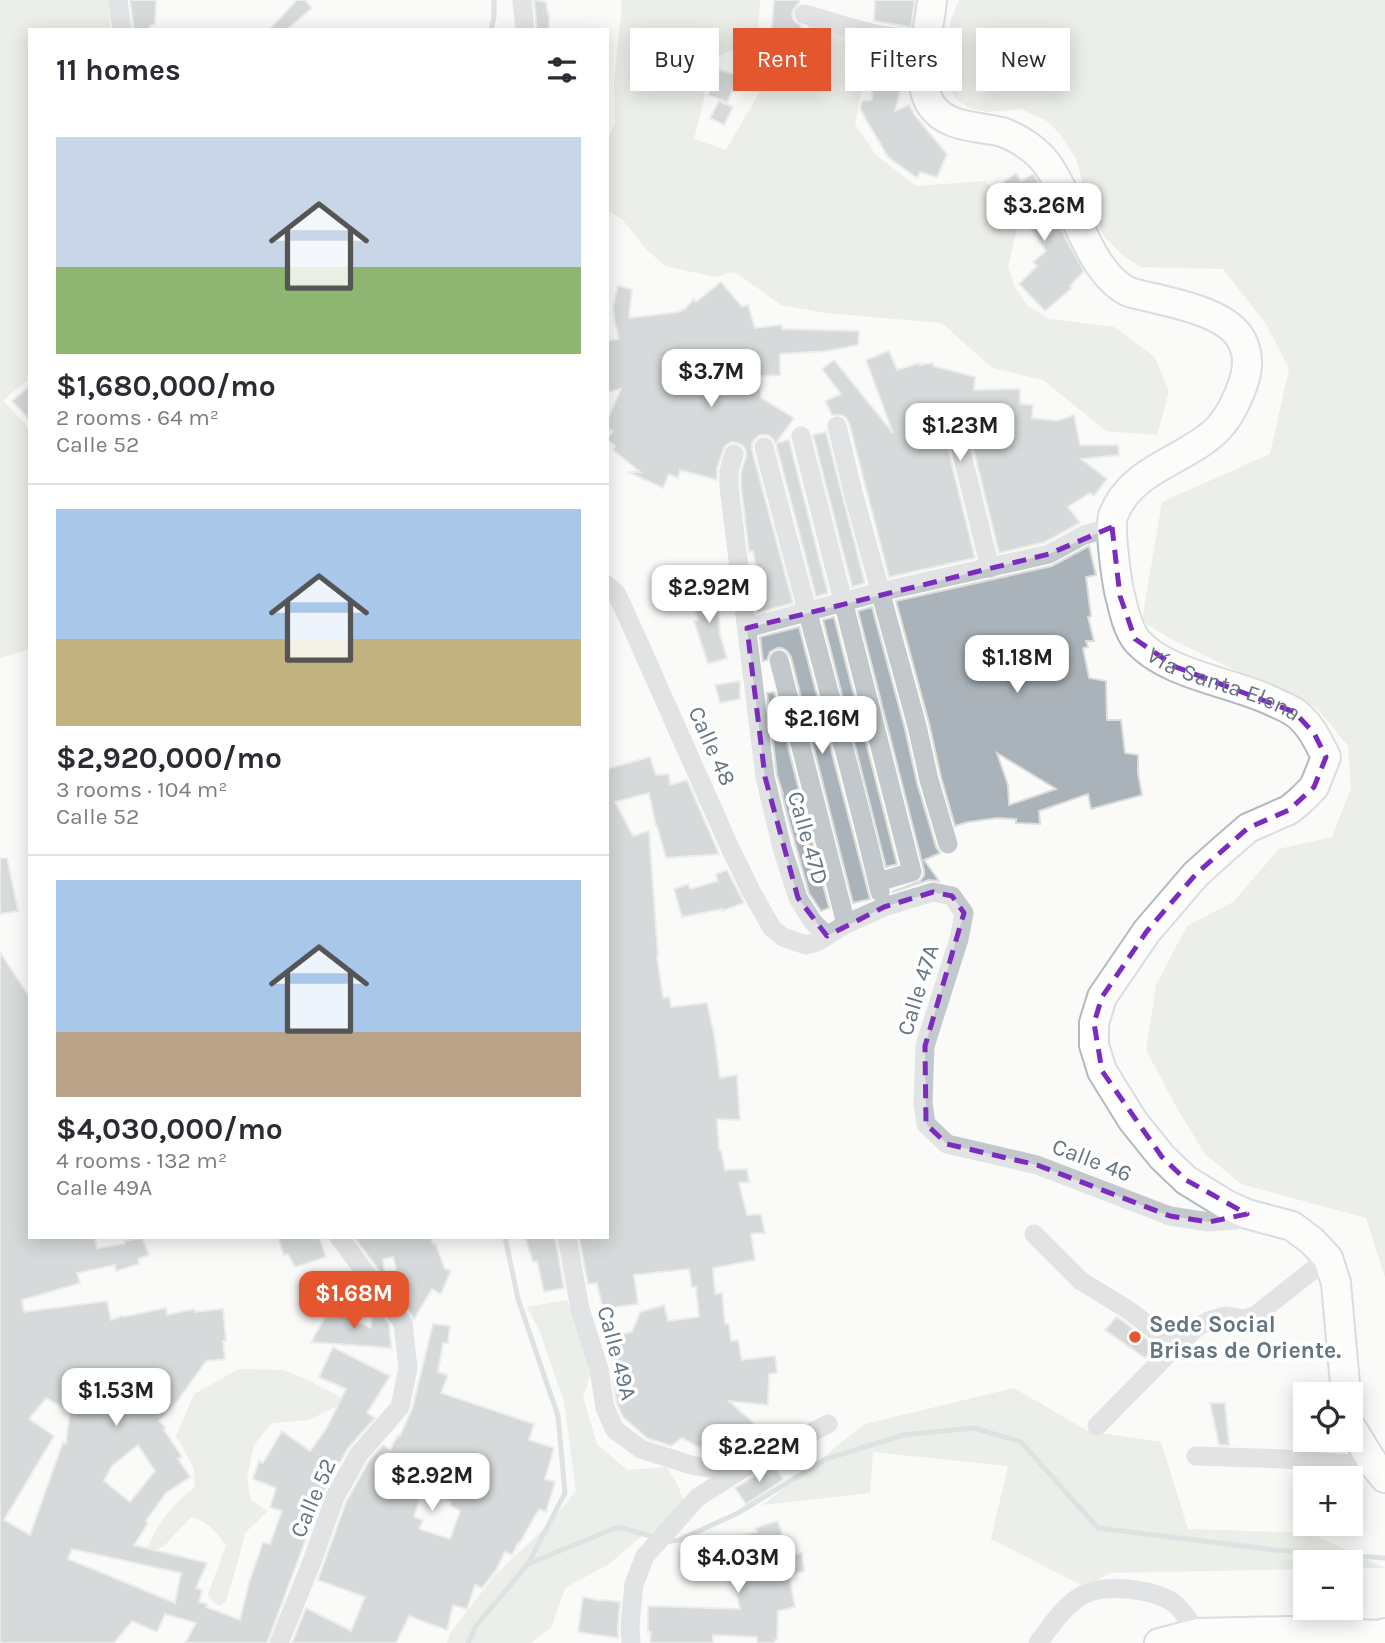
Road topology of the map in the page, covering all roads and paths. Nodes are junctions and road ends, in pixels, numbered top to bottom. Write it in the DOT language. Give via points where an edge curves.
graph roads {
  1 [pos="118,0"];
  2 [pos="126,0"];
  3 [pos="522,0"];
  4 [pos="804,14"];
  5 [pos="928,15"];
  6 [pos="121,28"];
  7 [pos="121,28"];
  8 [pos="525,28"];
  9 [pos="837,426"];
  10 [pos="957,430"];
  11 [pos="801,436"];
  12 [pos="764,447"];
  13 [pos="734,454"];
  14 [pos="1112,527"];
  15 [pos="990,568"];
  16 [pos="609,587"];
  17 [pos="880,592"];
  18 [pos="843,602"];
  19 [pos="807,612"];
  20 [pos="747,628"];
  21 [pos="779,660"];
  22 [pos="948,844"];
  23 [pos="878,882"];
  24 [pos="884,907"];
  25 [pos="846,924"];
  26 [pos="827,936"];
  27 [pos="926,1124"];
  28 [pos="1247,1214"];
  29 [pos="1034,1234"];
  30 [pos="341,1239"];
  31 [pos="567,1239"];
  32 [pos="1328,1258"];
  33 [pos="1176,1346"];
  34 [pos="1345,1382"];
  35 [pos="828,1424"];
  36 [pos="1097,1426"];
  37 [pos="1363,1446"];
  38 [pos="1196,1456"];
  39 [pos="1380,1472"];
  40 [pos="736,1473"];
  41 [pos="1198,1633"];
  42 [pos="1385,1633"];
  43 [pos="279,1643"];
  44 [pos="631,1643"];
  45 [pos="1038,1643"];
  46 [pos="1159,1643"];
  1 -- 6 [label="street"];
  2 -- 7 [label="street"];
  3 -- 8 [label="street"];
  4 -- 5 [label="street" via="876,34 920,40"];
  5 -- 14 [label="main road, Vía Santa Elena" via="923,71 931,105 959,124 1006,133 1045,161 1096,259 1127,291 1215,318 1235,329 1244,343 1247,373 1224,422 1206,439 1142,477 1122,499 1111,518"];
  9 -- 17 [label="street"];
  10 -- 15 [label="street"];
  11 -- 18 [label="street"];
  12 -- 19 [label="street"];
  13 -- 20 [label="street, Calle 47D" via="729,487"];
  14 -- 15 [label="street" via="1049,554"];
  14 -- 28 [label="main road, Vía Santa Elena" via="1120,596 1136,639 1176,667 1294,712 1314,733 1326,757 1314,787 1300,801 1248,828 1196,874 1147,931 1102,997 1094,1023 1094,1045 1102,1071 1133,1121 1186,1180"];
  15 -- 17 [label="street"];
  16 -- 26 [label="street, Calle 48" via="623,607 731,850 772,928 806,945"];
  17 -- 18 [label="street"];
  17 -- 22 [label="street"];
  18 -- 19 [label="street"];
  18 -- 23 [label="street" via="912,872"];
  19 -- 20 [label="street"];
  19 -- 23 [label="street"];
  20 -- 26 [label="street, Calle 47D" via="765,777 782,848 798,898"];
  21 -- 25 [label="street"];
  23 -- 24 [label="street"];
  24 -- 25 [label="street"];
  24 -- 27 [label="street, Calle 47A" via="933,892 952,896 964,913 925,1046"];
  25 -- 26 [label="street"];
  27 -- 28 [label="street, Calle 46" via="947,1144 1037,1165 1170,1216 1209,1222"];
  28 -- 32 [label="main road, Vía Santa Elena" via="1292,1226"];
  29 -- 33 [label="street" via="1081,1281"];
  30 -- 43 [label="street, Calle 52" via="403,1322 408,1368 400,1407 359,1454 335,1497"];
  31 -- 40 [label="street, Calle 49A" via="580,1309 615,1430 641,1449"];
  32 -- 33 [label="street" via="1256,1315 1210,1320"];
  32 -- 34 [label="main road" via="1336,1283"];
  33 -- 36 [label="street"];
  35 -- 40 [label="street"];
  37 -- 39 [label="main road"];
  38 -- 39 [label="street" via="1284,1459"];
  40 -- 44 [label="street" via="698,1497 645,1556 634,1584"];
  41 -- 42 [label="main road"];
  41 -- 45 [label="street" via="1175,1604 1148,1592 1115,1588 1084,1594 1063,1611"];
  41 -- 46 [label="main road"];
}
